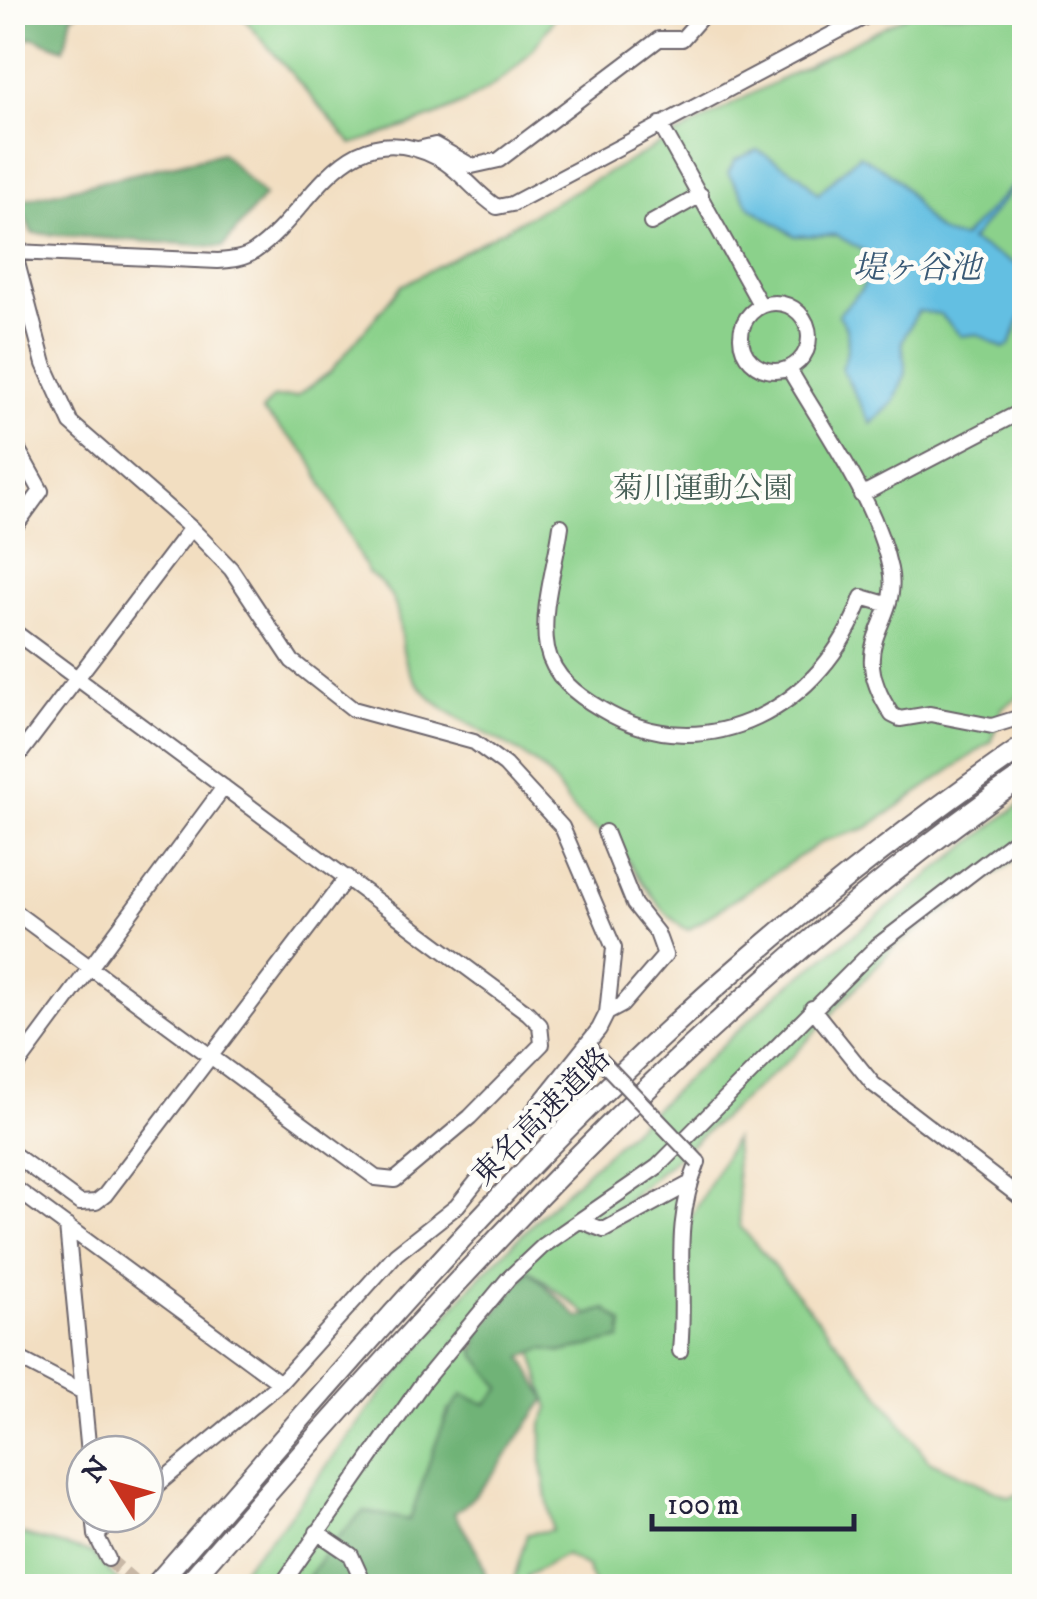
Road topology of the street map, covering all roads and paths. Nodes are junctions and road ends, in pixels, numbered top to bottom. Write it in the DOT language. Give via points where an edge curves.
graph roads {
  1 [pos="719,12"];
  2 [pos="874,12"];
  3 [pos="660,124"];
  4 [pos="416,150"];
  5 [pos="701,196"];
  6 [pos="651,224"];
  7 [pos="14,248"];
  8 [pos="762,306"];
  9 [pos="789,370"];
  10 [pos="1024,410"];
  11 [pos="12,439"];
  12 [pos="861,495"];
  13 [pos="561,526"];
  14 [pos="191,528"];
  15 [pos="12,531"];
  16 [pos="886,604"];
  17 [pos="12,630"];
  18 [pos="77,678"];
  19 [pos="1024,716"];
  20 [pos="1024,746"];
  21 [pos="12,764"];
  22 [pos="1024,774"];
  23 [pos="224,786"];
  24 [pos="605,832"];
  25 [pos="1024,833"];
  26 [pos="348,878"];
  27 [pos="12,910"];
  28 [pos="90,969"];
  29 [pos="812,1008"];
  30 [pos="607,1013"];
  31 [pos="589,1049"];
  32 [pos="207,1056"];
  33 [pos="12,1073"];
  34 [pos="12,1153"];
  35 [pos="689,1184"];
  36 [pos="12,1186"];
  37 [pos="1024,1200"];
  38 [pos="580,1221"];
  39 [pos="67,1226"];
  40 [pos="680,1351"];
  41 [pos="12,1355"];
  42 [pos="280,1383"];
  43 [pos="83,1392"];
  44 [pos="87,1434"];
  45 [pos="165,1478"];
  46 [pos="317,1532"];
  47 [pos="96,1535"];
  48 [pos="108,1559"];
  49 [pos="155,1586"];
  50 [pos="186,1586"];
  51 [pos="282,1586"];
  52 [pos="365,1586"];
  1 -- 4 [label="street" via="703,15 682,38 660,39 499,160 472,166 436,145"];
  2 -- 3 [label="street"];
  3 -- 4 [label="street" via="497,207 452,166"];
  3 -- 5 [label="street"];
  4 -- 7 [label="street" via="380,148 335,166 267,242 240,258"];
  5 -- 6 [label="street"];
  5 -- 8 [label="street"];
  7 -- 14 [label="street" via="44,364 72,424"];
  8 -- 9 [label="street" via="742,330 744,352 758,368"];
  8 -- 9 [label="street" via="793,307 807,324 809,345"];
  9 -- 12 [label="street"];
  10 -- 12 [label="street"];
  11 -- 15 [label="street" via="42,491"];
  12 -- 16 [label="street" via="889,564"];
  13 -- 16 [label="street" via="546,626 553,666 588,702 649,730 712,734 767,715 810,683 862,597"];
  14 -- 18 [label="street"];
  14 -- 30 [label="street" via="231,569 292,660 316,684 353,709 474,742 562,826 614,948"];
  16 -- 19 [label="street" via="870,659 892,716 930,714 992,726"];
  17 -- 18 [label="street"];
  18 -- 21 [label="street"];
  18 -- 23 [label="street"];
  20 -- 49 [label="highway, 東名高速道路" via="859,868 641,1057 438,1264"];
  22 -- 50 [label="highway, 東名高速道路" via="872,887 658,1074 456,1280"];
  23 -- 26 [label="street"];
  23 -- 28 [label="street"];
  24 -- 30 [label="street" via="634,904 665,955"];
  25 -- 29 [label="street" via="877,946"];
  26 -- 32 [label="street"];
  26 -- 32 [label="street" via="528,1013 540,1025 542,1044 395,1180 359,1169"];
  27 -- 28 [label="street"];
  28 -- 32 [label="street"];
  28 -- 33 [label="street"];
  29 -- 37 [label="street" via="873,1084"];
  29 -- 38 [label="street" via="657,1167"];
  30 -- 31 [label="street"];
  31 -- 35 [label="street, bridge" via="698,1162"];
  31 -- 42 [label="street" via="457,1206 396,1254"];
  32 -- 34 [label="street" via="96,1202 80,1203"];
  35 -- 38 [label="street" via="604,1230"];
  35 -- 40 [label="street" via="678,1242 685,1305"];
  36 -- 39 [label="street"];
  38 -- 46 [label="street" via="508,1279 423,1382"];
  39 -- 42 [label="street"];
  39 -- 43 [label="street"];
  41 -- 43 [label="street"];
  42 -- 45 [label="street"];
  43 -- 44 [label="street"];
  46 -- 51 [label="street"];
  46 -- 52 [label="street" via="352,1555"];
  47 -- 48 [label="street"];
}
